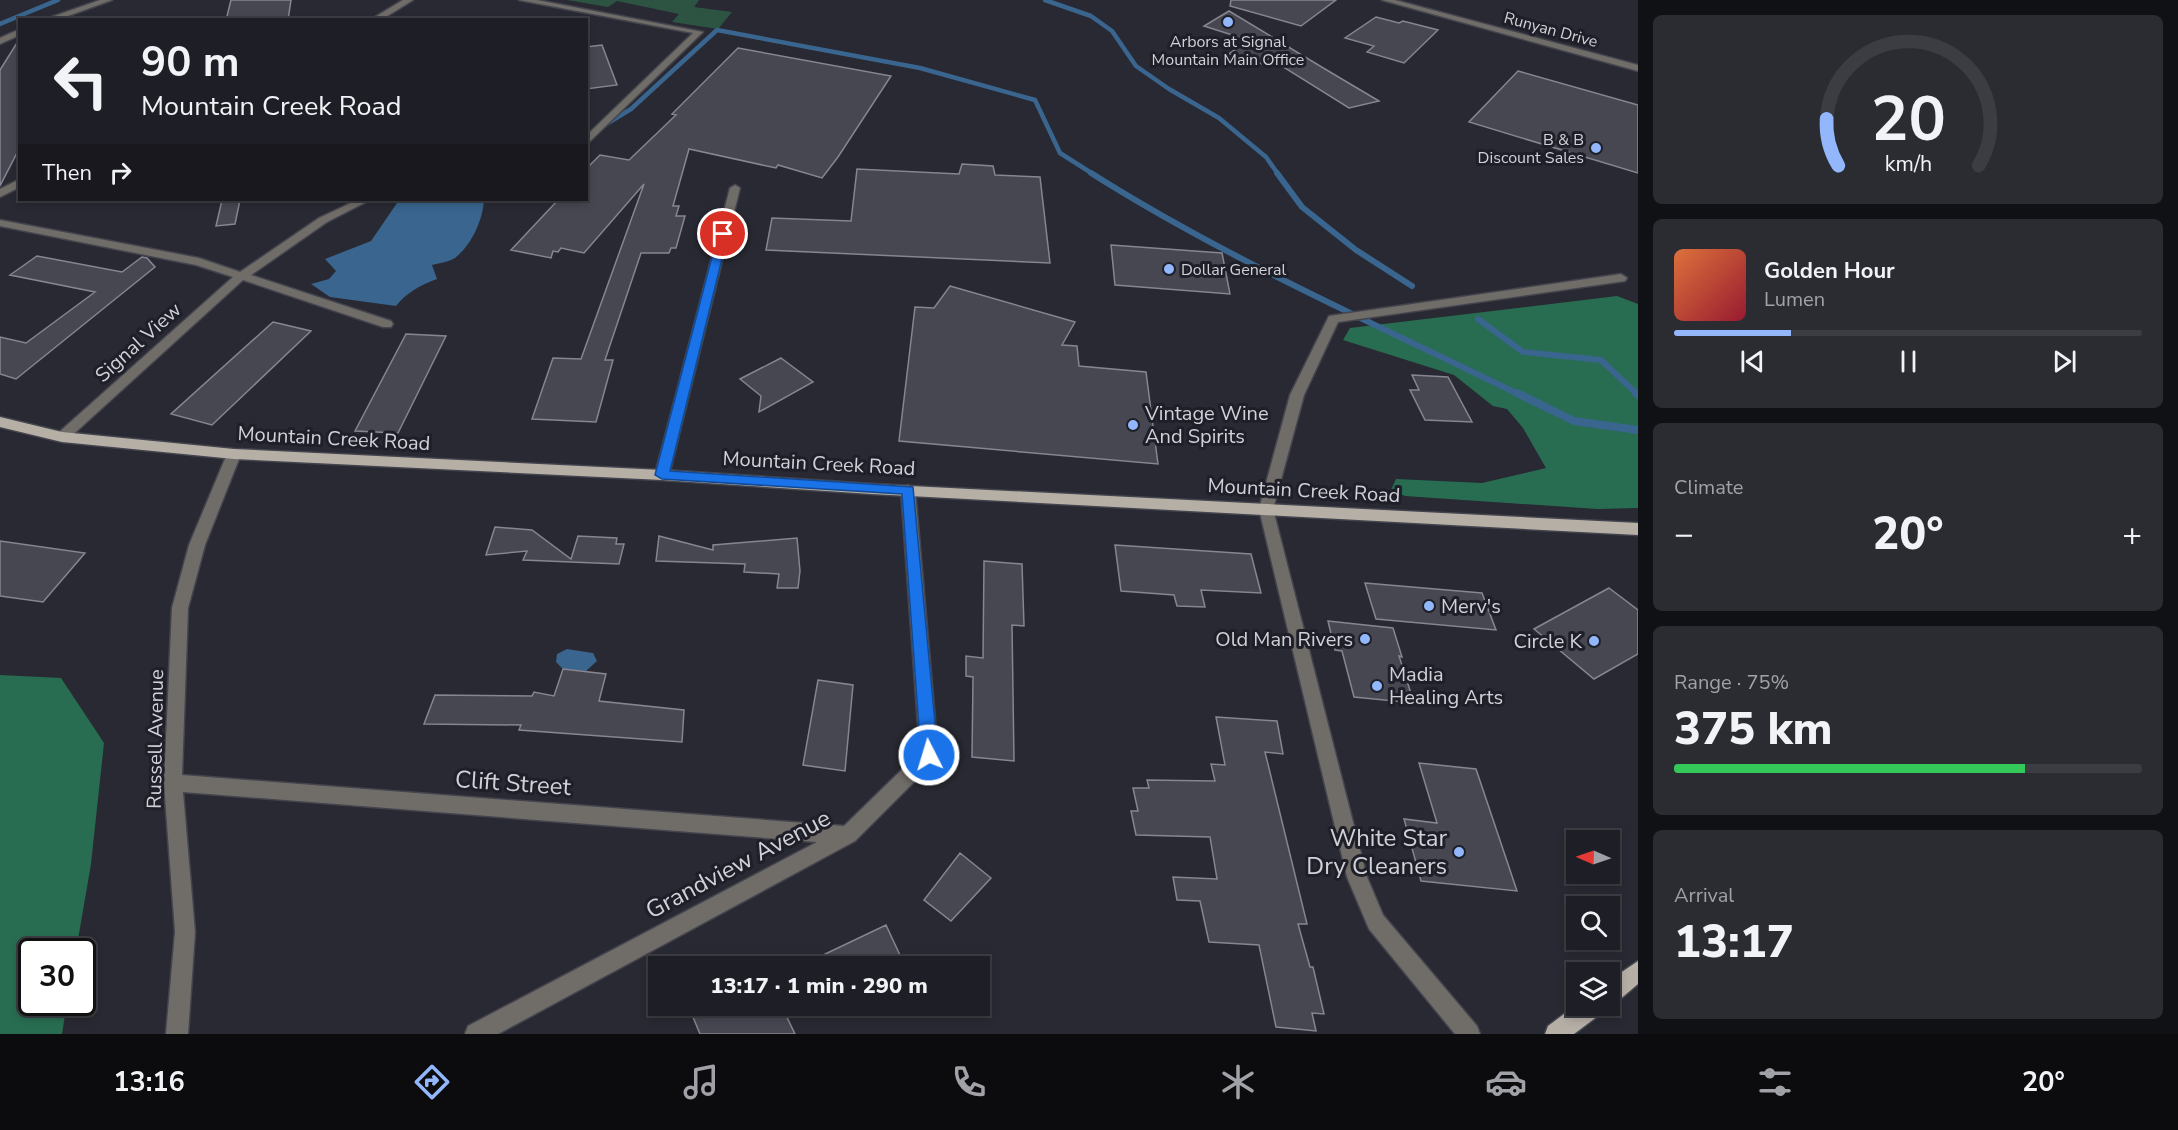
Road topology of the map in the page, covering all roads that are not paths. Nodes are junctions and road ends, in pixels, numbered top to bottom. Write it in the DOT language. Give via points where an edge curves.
graph roads {
  1 [pos="108,0"];
  2 [pos="409,0"];
  3 [pos="523,0"];
  4 [pos="1386,0"];
  5 [pos="53,18"];
  6 [pos="378,18"];
  7 [pos="18,32"];
  8 [pos="0,41"];
  9 [pos="1638,68"];
  10 [pos="588,140"];
  11 [pos="18,183"];
  12 [pos="735,189"];
  13 [pos="0,194"];
  14 [pos="363,201"];
  15 [pos="0,223"];
  16 [pos="240,277"];
  17 [pos="1621,278"];
  18 [pos="387,324"];
  19 [pos="0,422"];
  20 [pos="62,437"];
  21 [pos="234,454"];
  22 [pos="662,475"];
  23 [pos="908,490"];
  24 [pos="1266,509"];
  25 [pos="1638,529"];
  26 [pos="173,783"];
  27 [pos="848,835"];
  28 [pos="1638,971"];
  29 [pos="1620,985"];
  30 [pos="1580,1016"];
  31 [pos="177,1034"];
  32 [pos="476,1034"];
  33 [pos="1469,1034"];
  34 [pos="1556,1034"];
  1 -- 5 [label="street"];
  2 -- 6 [label="street"];
  3 -- 10 [label="street" via="699,32"];
  4 -- 9 [label="street, Runyan Drive"];
  7 -- 8 [label="street"];
  11 -- 13 [label="street"];
  12 -- 22 [label="street"];
  14 -- 16 [label="street, Signal View" via="323,220"];
  15 -- 16 [label="street" via="199,262"];
  16 -- 18 [label="street"];
  16 -- 20 [label="street, Signal View"];
  17 -- 24 [label="street" via="1333,319 1297,395"];
  19 -- 20 [label="main road, Mountain Creek Road"];
  20 -- 21 [label="main road, Mountain Creek Road"];
  21 -- 22 [label="main road, Mountain Creek Road"];
  21 -- 26 [label="street, Russell Avenue" via="197,545 180,608"];
  22 -- 23 [label="main road, Mountain Creek Road"];
  23 -- 24 [label="main road, Mountain Creek Road"];
  23 -- 27 [label="street, Grandview Avenue" via="929,755"];
  24 -- 25 [label="main road, Mountain Creek Road"];
  24 -- 33 [label="street" via="1358,877 1377,922"];
  26 -- 27 [label="street, Clift Street"];
  26 -- 31 [label="street, Russell Avenue" via="185,932"];
  27 -- 32 [label="street, Grandview Avenue"];
  28 -- 29 [label="main road"];
  30 -- 34 [label="main road"];
}
